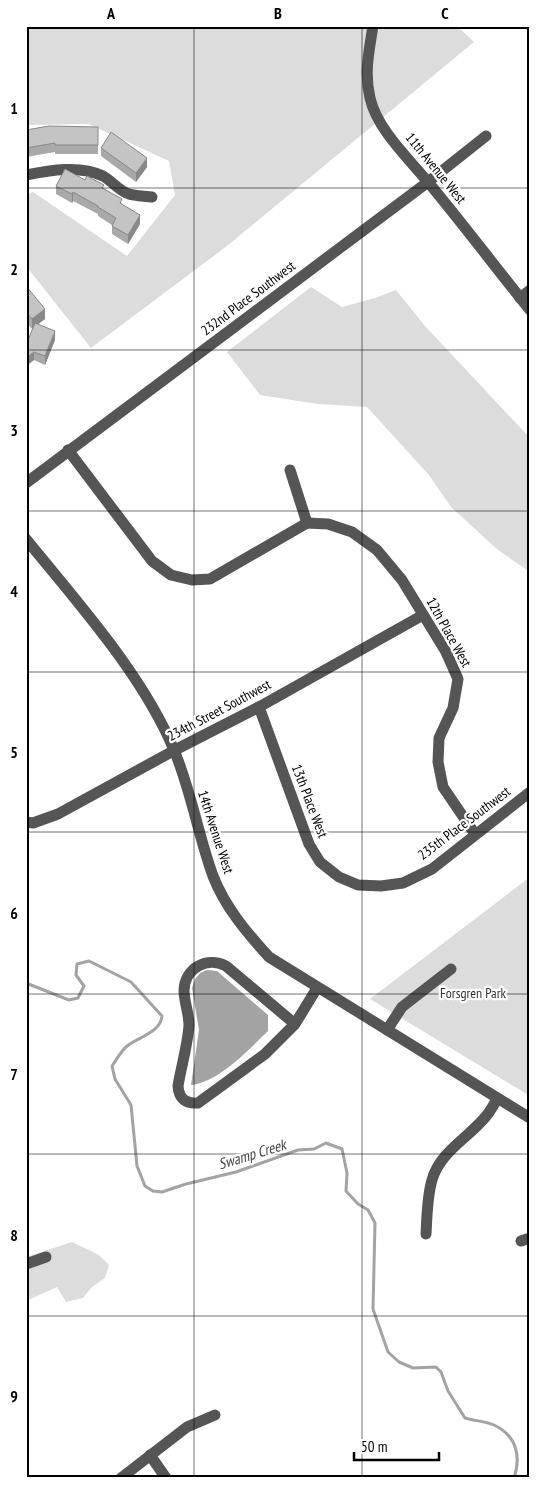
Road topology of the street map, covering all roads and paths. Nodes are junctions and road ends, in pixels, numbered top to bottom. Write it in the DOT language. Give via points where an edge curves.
graph roads {
  1 [pos="373,26"];
  2 [pos="486,136"];
  3 [pos="26,174"];
  4 [pos="428,182"];
  5 [pos="152,197"];
  6 [pos="530,290"];
  7 [pos="520,298"];
  8 [pos="530,310"];
  9 [pos="68,450"];
  10 [pos="290,470"];
  11 [pos="26,483"];
  12 [pos="307,523"];
  13 [pos="26,539"];
  14 [pos="423,614"];
  15 [pos="259,707"];
  16 [pos="175,750"];
  17 [pos="530,792"];
  18 [pos="26,822"];
  19 [pos="476,834"];
  20 [pos="358,885"];
  21 [pos="451,969"];
  22 [pos="318,988"];
  23 [pos="295,1024"];
  24 [pos="387,1030"];
  25 [pos="497,1099"];
  26 [pos="530,1118"];
  27 [pos="426,1234"];
  28 [pos="46,1257"];
  29 [pos="26,1264"];
  30 [pos="215,1415"];
  31 [pos="150,1455"];
  32 [pos="121,1478"];
  33 [pos="166,1478"];
  1 -- 4 [label="street, 11th Avenue West" via="366,71 370,99 397,146"];
  2 -- 4 [label="street, 232nd Place Southwest"];
  3 -- 5 [label="street" via="67,170 89,172 103,176 128,194"];
  4 -- 7 [label="street, 11th Avenue West"];
  4 -- 9 [label="street, 232nd Place Southwest"];
  6 -- 7 [label="street"];
  7 -- 8 [label="street, 11th Avenue West"];
  9 -- 11 [label="street, 232nd Place Southwest"];
  9 -- 12 [label="street" via="152,560 171,575 192,580 210,579"];
  10 -- 12 [label="street"];
  12 -- 14 [label="street, 12th Place West" via="328,524 352,532 377,550 402,580"];
  13 -- 16 [label="street, 14th Avenue West" via="131,673"];
  14 -- 15 [label="street, 234th Street Southwest"];
  14 -- 19 [label="street, 12th Place West" via="458,679 452,708 439,738 438,762 443,787"];
  15 -- 16 [label="street, 234th Street Southwest"];
  15 -- 20 [label="street, 13th Place West" via="309,844 320,862 339,877"];
  16 -- 18 [label="street, 234th Street Southwest" via="58,814 33,823"];
  16 -- 22 [label="street, 14th Avenue West" via="214,877 228,906 269,957"];
  17 -- 19 [label="street, 235th Place Southwest"];
  19 -- 20 [label="street, 235th Place Southwest" via="432,869 403,883"];
  21 -- 24 [label="street" via="402,1006"];
  22 -- 23 [label="street"];
  22 -- 24 [label="street, 14th Avenue West"];
  23 -- 23 [label="street" via="265,1054 198,1103 190,1104 178,1094 189,1025 184,990 192,970 201,964 210,961 226,966"];
  24 -- 25 [label="street, 14th Avenue West"];
  25 -- 26 [label="street, 14th Avenue West"];
  25 -- 27 [label="street" via="487,1115 446,1153 439,1164 432,1179"];
  28 -- 29 [label="street"];
  30 -- 31 [label="street" via="187,1427"];
  31 -- 32 [label="street"];
  31 -- 33 [label="street"];
}
